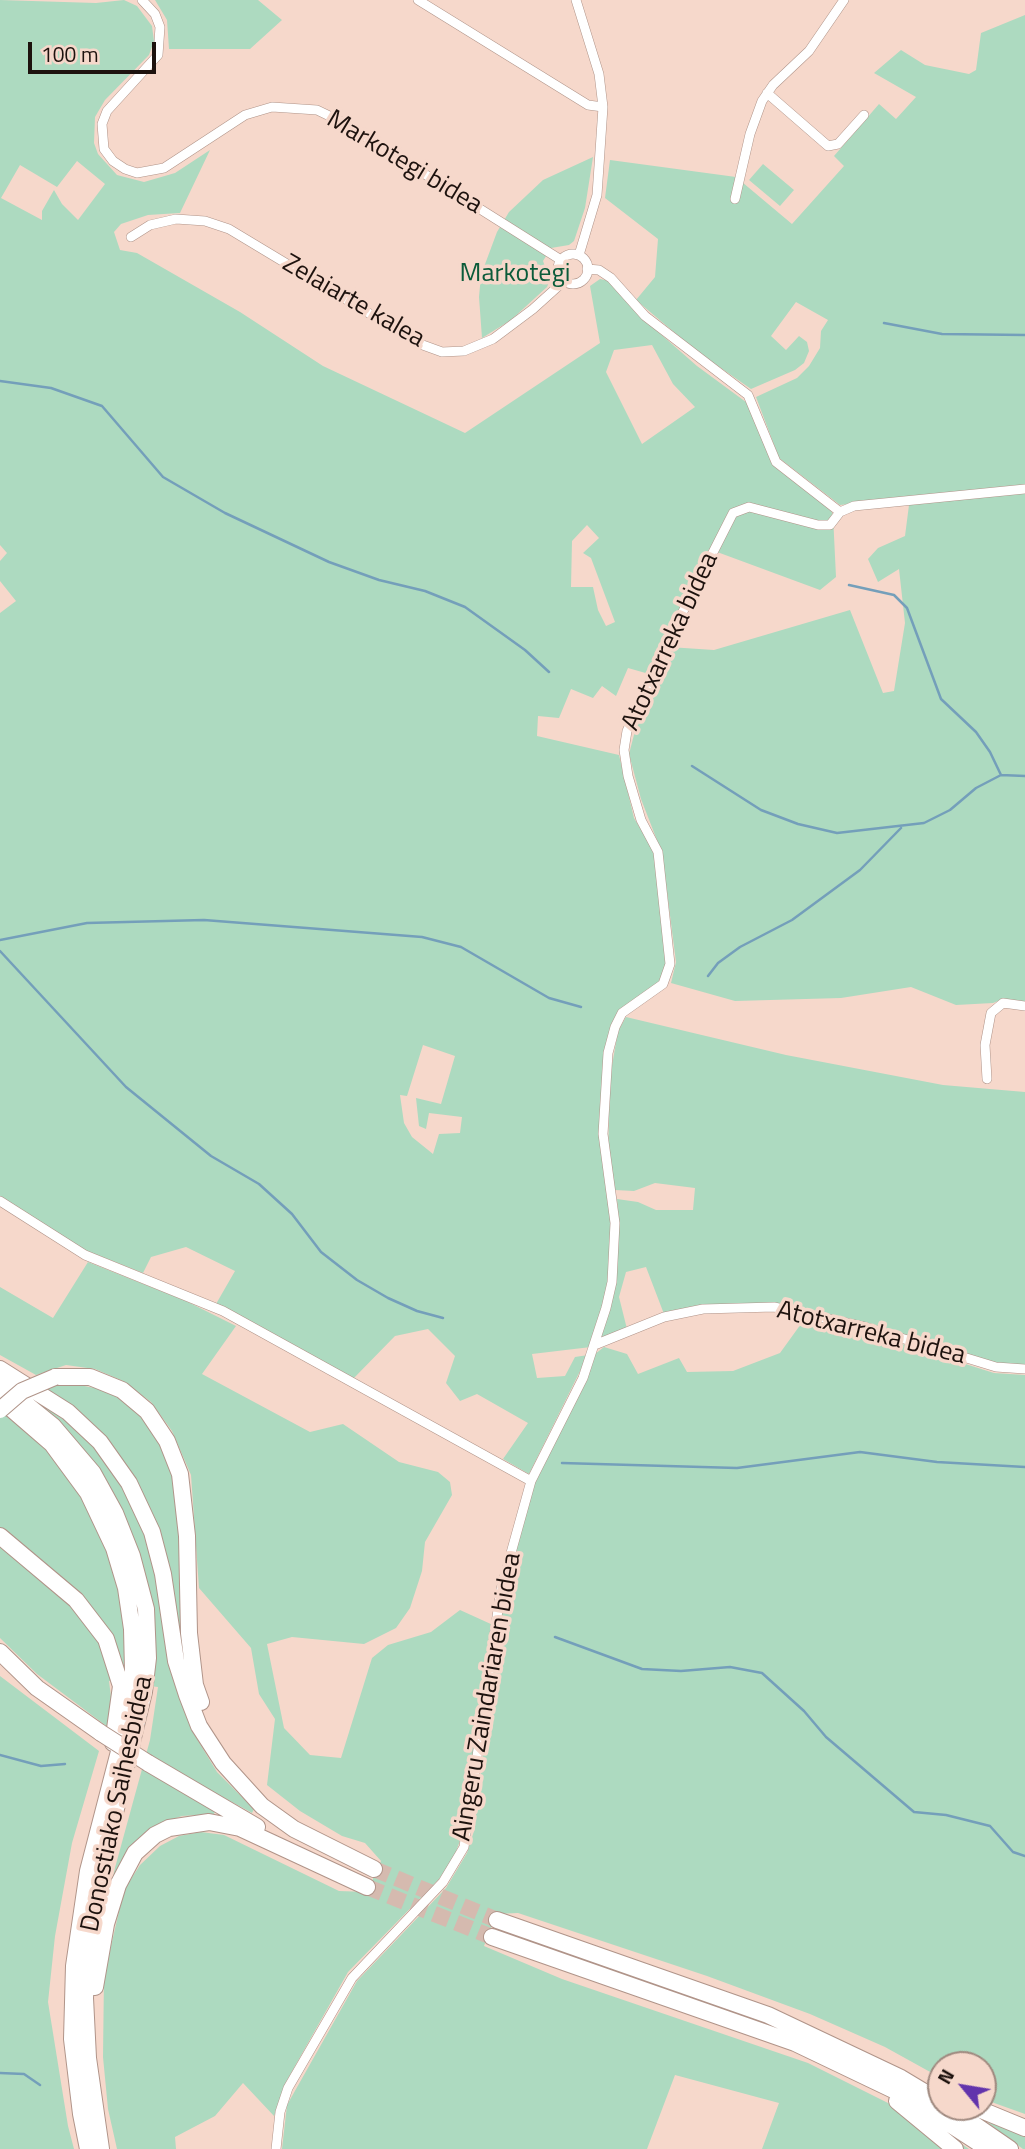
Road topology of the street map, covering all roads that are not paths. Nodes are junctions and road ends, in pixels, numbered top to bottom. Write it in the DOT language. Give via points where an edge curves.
graph roads {
  1 [pos="142,0"];
  2 [pos="418,0"];
  3 [pos="576,0"];
  4 [pos="845,0"];
  5 [pos="767,93"];
  6 [pos="603,107"];
  7 [pos="864,115"];
  8 [pos="735,199"];
  9 [pos="131,237"];
  10 [pos="579,255"];
  11 [pos="561,260"];
  12 [pos="587,269"];
  13 [pos="564,281"];
  14 [pos="1025,489"];
  15 [pos="840,512"];
  16 [pos="1025,1006"];
  17 [pos="987,1079"];
  18 [pos="0,1201"];
  19 [pos="597,1344"];
  20 [pos="0,1368"];
  21 [pos="1025,1369"];
  22 [pos="0,1382"];
  23 [pos="0,1399"];
  24 [pos="0,1410"];
  25 [pos="538,1467"];
  26 [pos="531,1481"];
  27 [pos="0,1536"];
  28 [pos="0,1652"];
  29 [pos="242,1786"];
  30 [pos="100,1823"];
  31 [pos="314,1860"];
  32 [pos="374,1869"];
  33 [pos="367,1887"];
  34 [pos="496,1920"];
  35 [pos="492,1937"];
  36 [pos="86,2020"];
  37 [pos="797,2027"];
  38 [pos="861,2075"];
  39 [pos="927,2083"];
  40 [pos="927,2094"];
  41 [pos="997,2116"];
  42 [pos="969,2121"];
  43 [pos="1025,2127"];
  44 [pos="88,2149"];
  45 [pos="102,2149"];
  46 [pos="276,2149"];
  47 [pos="955,2149"];
  48 [pos="988,2149"];
  49 [pos="1010,2149"];
  1 -- 11 [label="street, Markotegi bidea" via="160,27 158,55 107,111 102,124 104,149 125,169 137,173 164,168 254,112 296,106 317,110"];
  2 -- 6 [label="street" via="588,105"];
  3 -- 6 [label="street"];
  4 -- 5 [label="street" via="809,51"];
  5 -- 7 [label="street" via="828,146 838,144"];
  5 -- 8 [label="street" via="750,134"];
  6 -- 10 [label="street" via="597,195"];
  9 -- 13 [label="street, Zelaiarte kalea" via="150,225 176,219 229,229 420,344 442,352 464,351 492,339"];
  10 -- 11 [label="street" via="569,254"];
  10 -- 12 [label="street"];
  11 -- 13 [label="street" via="558,269"];
  12 -- 13 [label="street" via="581,281"];
  12 -- 15 [label="street" via="611,278 645,316 748,395 776,462"];
  14 -- 15 [label="street" via="853,506"];
  15 -- 19 [label="street, Atotxarreka bidea" via="830,525 749,507 733,513 627,730 628,776 641,820 658,852 670,964 663,984 622,1013 608,1053 603,1134 615,1223 612,1282"];
  16 -- 17 [label="street" via="1003,1003 991,1013 985,1045"];
  18 -- 26 [label="street" via="85,1255 223,1311"];
  19 -- 21 [label="street, Atotxarreka bidea" via="664,1317 703,1308 774,1307 865,1327 996,1367"];
  19 -- 25 [label="street, Atotxarreka bidea"];
  20 -- 29 [label="highway" via="68,1412 100,1442 130,1483 152,1532 176,1661 191,1706 205,1736"];
  22 -- 36 [label="highway, Donostiako Saihesbidea" via="53,1426 93,1473 132,1556 146,1609 144,1692 97,1895 87,1960"];
  23 -- 30 [label="highway, Donostiako Saihesbidea" via="45,1437 77,1476 107,1528 126,1588 133,1640 132,1692"];
  24 -- 29 [label="highway, bridge" via="22,1391 55,1377 90,1377 122,1390 147,1412 167,1441 180,1475 186,1524 195,1685 209,1724"];
  25 -- 26 [label="street, Aingeru Zaindariaren bidea"];
  26 -- 46 [label="street, Aingeru Zaindariaren bidea" via="501,1589 464,1847 443,1882 352,1978 288,2088"];
  27 -- 30 [label="highway" via="84,1609 106,1639 114,1660 121,1686"];
  28 -- 31 [label="highway, bridge" via="37,1688 101,1733"];
  29 -- 32 [label="highway" via="294,1829"];
  30 -- 44 [label="highway, Donostiako Saihesbidea" via="78,1920 72,1997 76,2080"];
  31 -- 33 [label="highway"];
  31 -- 36 [label="highway" via="222,1824 185,1823 155,1835 135,1853 114,1894"];
  34 -- 37 [label="highway"];
  35 -- 38 [label="highway" via="795,2043"];
  36 -- 45 [label="highway, Donostiako Saihesbidea" via="91,2089"];
  37 -- 39 [label="highway" via="849,2044"];
  37 -- 40 [label="highway"];
  38 -- 47 [label="highway"];
  38 -- 48 [label="highway" via="917,2103"];
  41 -- 43 [label="highway"];
  42 -- 49 [label="highway"];
}
